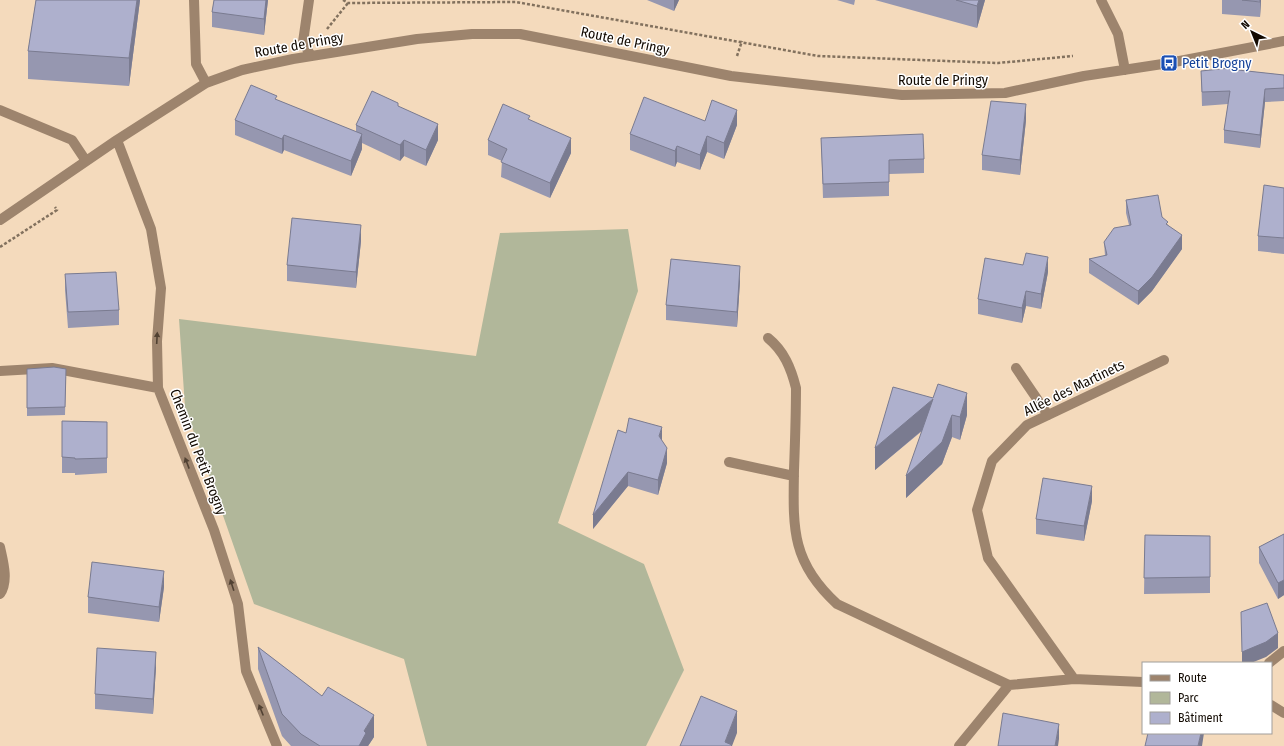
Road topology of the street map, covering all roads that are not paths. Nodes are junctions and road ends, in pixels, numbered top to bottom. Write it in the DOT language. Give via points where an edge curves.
graph roads {
  1 [pos="194,0"];
  2 [pos="309,0"];
  3 [pos="1101,0"];
  4 [pos="1284,42"];
  5 [pos="311,56"];
  6 [pos="1125,70"];
  7 [pos="206,83"];
  8 [pos="0,110"];
  9 [pos="117,140"];
  10 [pos="86,161"];
  11 [pos="0,220"];
  12 [pos="768,338"];
  13 [pos="1164,360"];
  14 [pos="1016,368"];
  15 [pos="0,371"];
  16 [pos="158,388"];
  17 [pos="1048,415"];
  18 [pos="729,462"];
  19 [pos="794,476"];
  20 [pos="0,547"];
  21 [pos="0,594"];
  22 [pos="1284,651"];
  23 [pos="1271,662"];
  24 [pos="1074,680"];
  25 [pos="1142,682"];
  26 [pos="1009,685"];
  27 [pos="1272,706"];
  28 [pos="1284,713"];
  29 [pos="277,746"];
  30 [pos="959,746"];
  1 -- 7 [label="street" via="196,64"];
  2 -- 5 [label="street" via="304,42"];
  3 -- 6 [label="street" via="1118,34"];
  4 -- 6 [label="street, Route de Pringy"];
  5 -- 6 [label="street, Route de Pringy" via="417,39 472,34 520,34 731,76 902,95 1005,94 1084,76"];
  5 -- 7 [label="street, Route de Pringy" via="242,70"];
  7 -- 9 [label="street, Route de Pringy"];
  8 -- 10 [label="street" via="72,140"];
  9 -- 10 [label="street, Route de Pringy"];
  16 -- 9 [label="street, Chemin du Petit Brogny, one-way" via="157,341 162,288 150,229"];
  10 -- 11 [label="street, Route de Pringy"];
  12 -- 19 [label="street" via="778,347 792,370 796,388"];
  13 -- 17 [label="street, Allée des Martinets"];
  14 -- 17 [label="street"];
  15 -- 16 [label="street" via="52,368"];
  29 -- 16 [label="street, Chemin du Petit Brogny, one-way" via="246,671 238,604"];
  17 -- 24 [label="street, Allée des Martinets" via="1026,425 992,461 978,510 988,558"];
  18 -- 19 [label="street"];
  19 -- 26 [label="street" via="793,521 798,547 807,568 822,590 837,604"];
  20 -- 21 [label="street" via="5,570"];
  22 -- 23 [label="street"];
  24 -- 25 [label="street"];
  24 -- 26 [label="street"];
  26 -- 30 [label="street"];
  27 -- 28 [label="street"];
}
